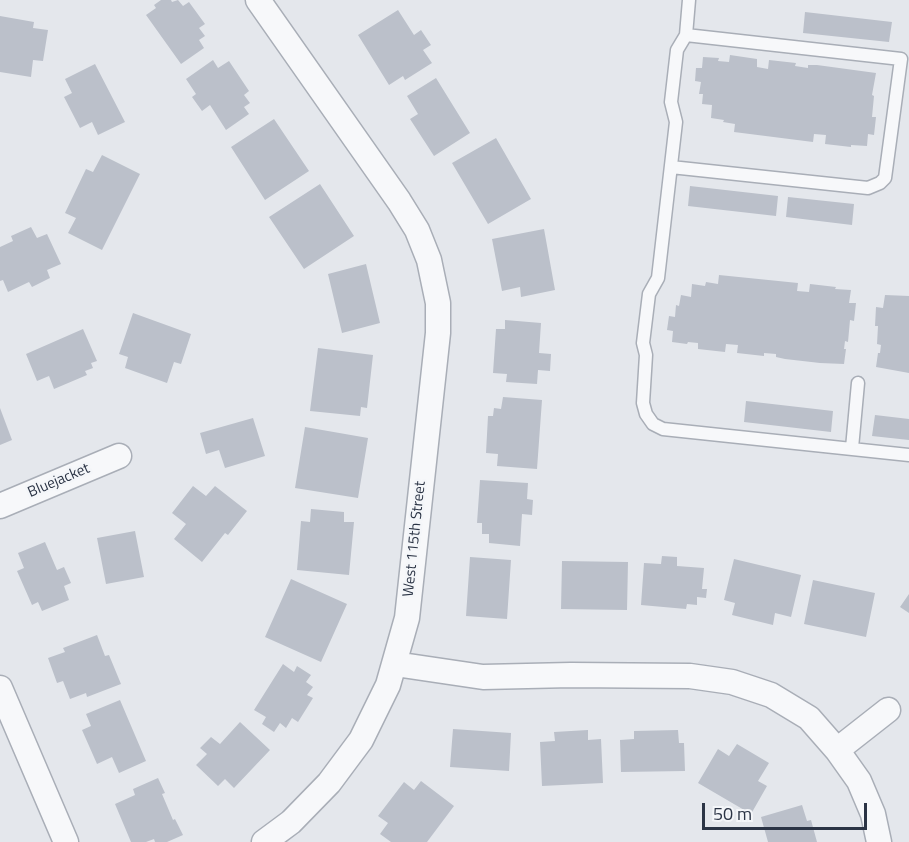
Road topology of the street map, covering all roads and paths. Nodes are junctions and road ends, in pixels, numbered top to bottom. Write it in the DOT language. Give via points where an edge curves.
graph roads {
  1 [pos="258,0"];
  2 [pos="689,0"];
  3 [pos="686,35"];
  4 [pos="905,60"];
  5 [pos="671,167"];
  6 [pos="858,383"];
  7 [pos="852,448"];
  8 [pos="909,455"];
  9 [pos="119,456"];
  10 [pos="0,506"];
  11 [pos="395,664"];
  12 [pos="0,688"];
  13 [pos="888,710"];
  14 [pos="6,722"];
  15 [pos="837,750"];
  16 [pos="66,842"];
  17 [pos="264,842"];
  18 [pos="879,842"];
  1 -- 11 [label="street, West 115th Street" via="399,201 417,230 434,282 438,333 407,618"];
  2 -- 3 [label="lane"];
  3 -- 4 [label="lane"];
  3 -- 5 [label="lane" via="676,50 671,102 676,122"];
  4 -- 5 [label="lane" via="885,178 880,183 868,188"];
  5 -- 7 [label="lane" via="658,278 649,294 643,343 646,414 663,429"];
  6 -- 7 [label="lane"];
  7 -- 8 [label="lane"];
  9 -- 10 [label="street, Bluejacket"];
  11 -- 15 [label="street" via="483,676 690,676 732,682 771,695 809,718"];
  11 -- 17 [label="street, West 115th Street" via="361,740 329,783 291,822"];
  12 -- 14 [label="street"];
  13 -- 15 [label="street"];
  14 -- 16 [label="street"];
  15 -- 18 [label="street" via="859,781 873,814"];
}
